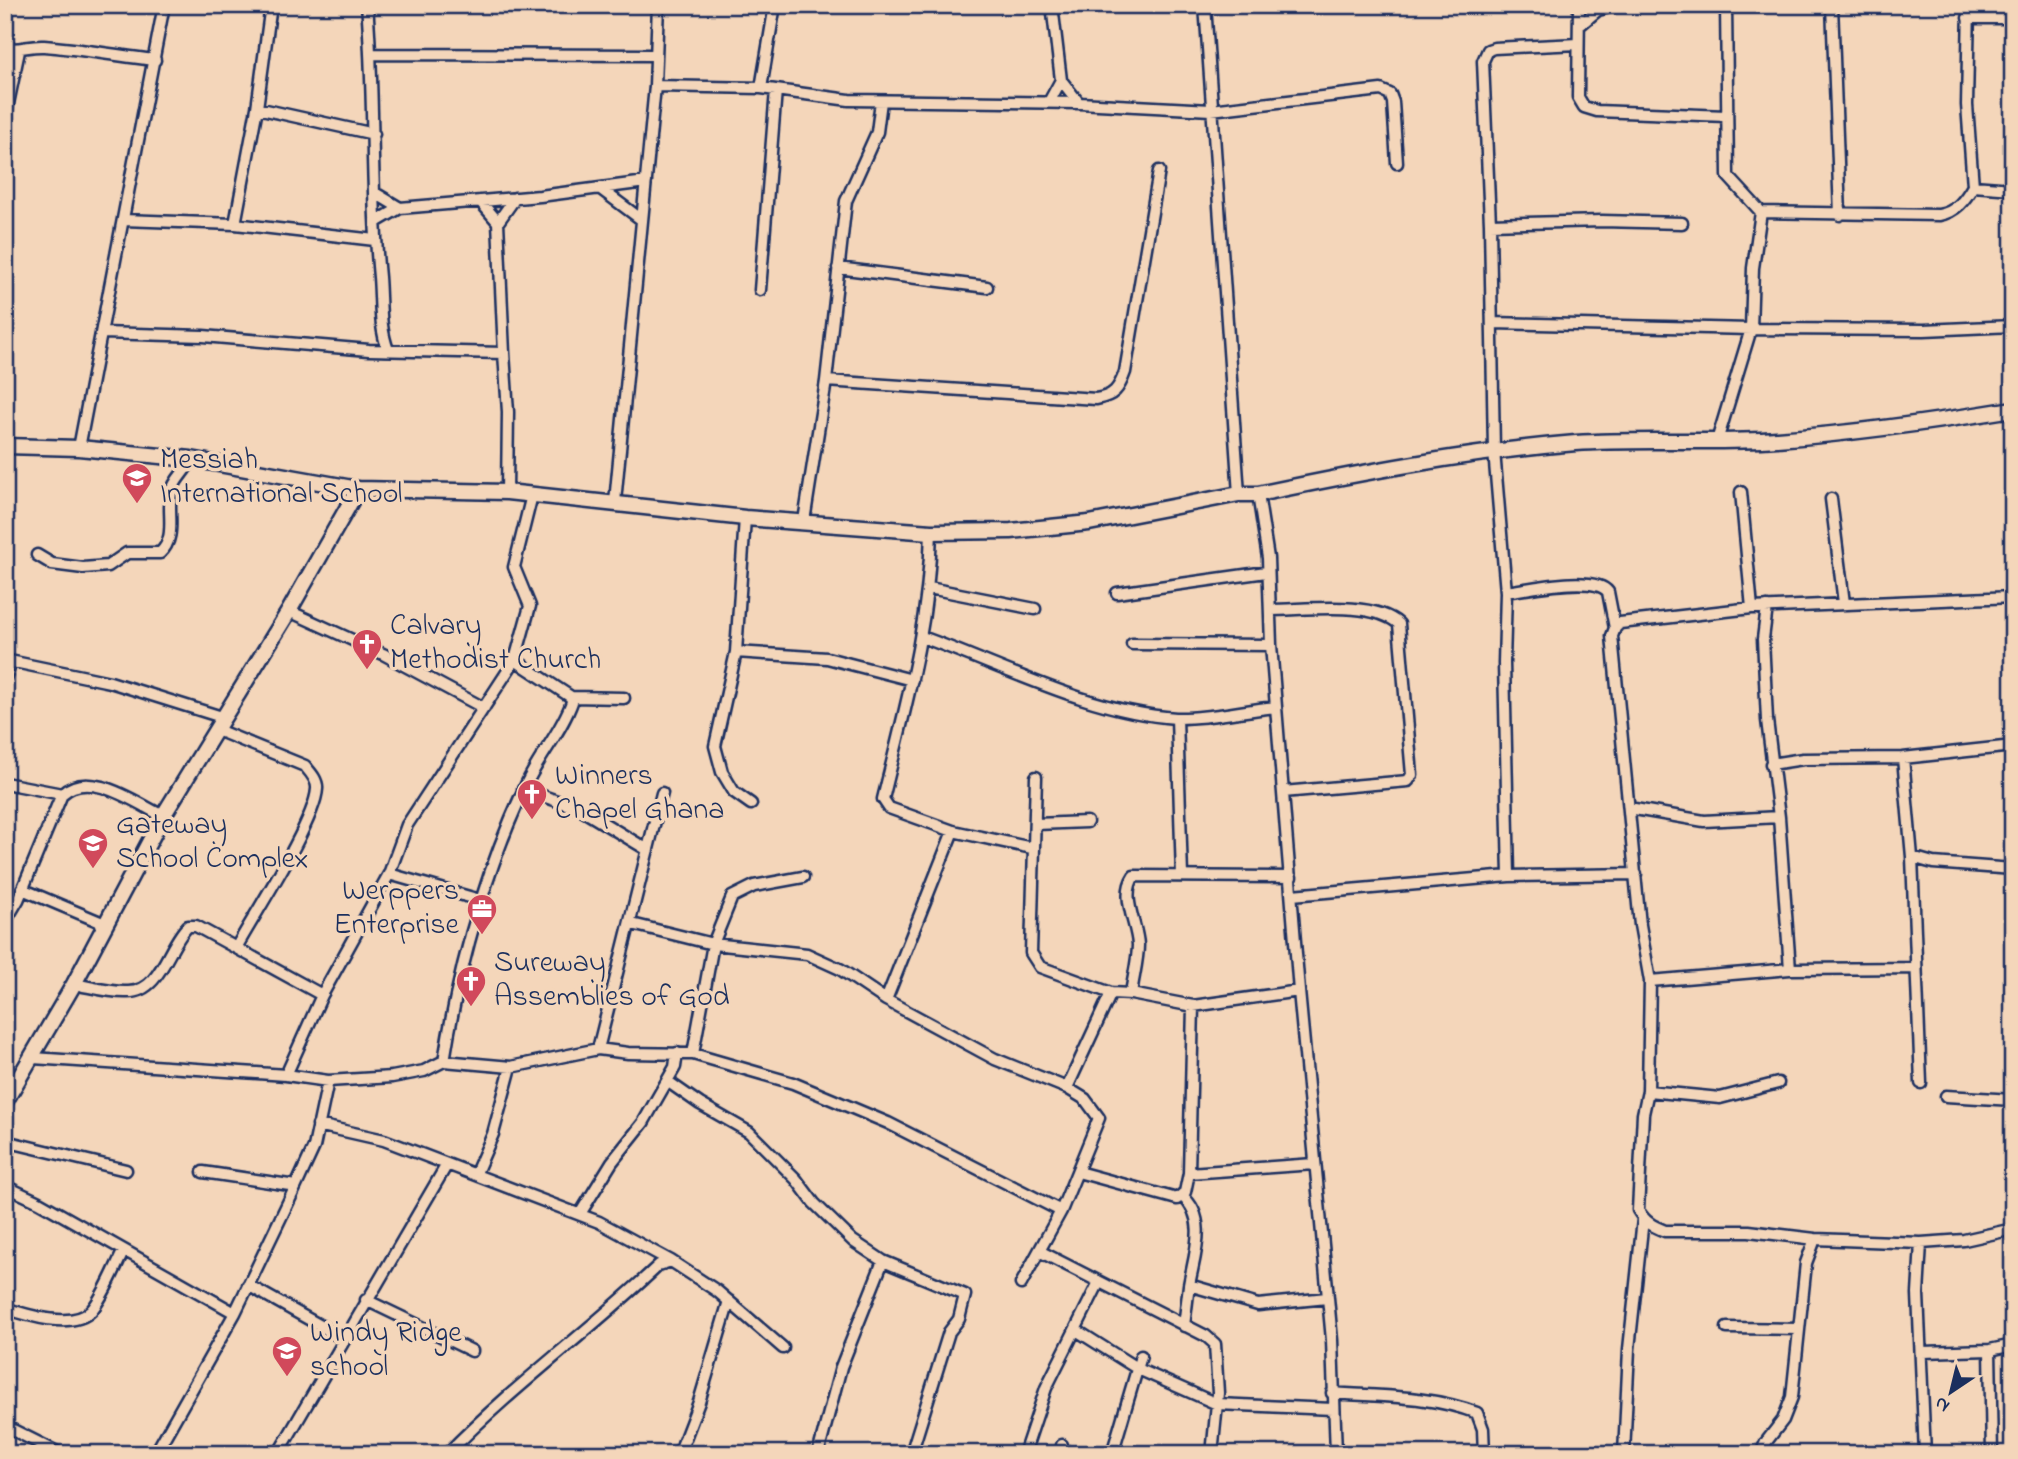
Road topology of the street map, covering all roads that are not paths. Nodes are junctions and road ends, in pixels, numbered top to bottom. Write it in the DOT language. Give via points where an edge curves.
graph roads {
  1 [pos="164,5"];
  2 [pos="271,5"];
  3 [pos="368,5"];
  4 [pos="658,5"];
  5 [pos="775,5"];
  6 [pos="1052,5"];
  7 [pos="1205,5"];
  8 [pos="1579,5"];
  9 [pos="1619,5"];
  10 [pos="1726,5"];
  11 [pos="1832,5"];
  12 [pos="1969,5"];
  13 [pos="1996,5"];
  14 [pos="1968,18"];
  15 [pos="2010,18"];
  16 [pos="1579,26"];
  17 [pos="1578,44"];
  18 [pos="5,48"];
  19 [pos="19,51"];
  20 [pos="372,54"];
  21 [pos="655,55"];
  22 [pos="155,60"];
  23 [pos="1062,80"];
  24 [pos="655,86"];
  25 [pos="761,88"];
  26 [pos="776,90"];
  27 [pos="881,101"];
  28 [pos="1049,102"];
  29 [pos="1079,103"];
  30 [pos="257,108"];
  31 [pos="1211,110"];
  32 [pos="1726,116"];
  33 [pos="5,118"];
  34 [pos="374,134"];
  35 [pos="1397,163"];
  36 [pos="1159,172"];
  37 [pos="646,182"];
  38 [pos="1973,186"];
  39 [pos="2013,189"];
  40 [pos="602,190"];
  41 [pos="374,193"];
  42 [pos="515,198"];
  43 [pos="480,201"];
  44 [pos="400,208"];
  45 [pos="1761,212"];
  46 [pos="1840,215"];
  47 [pos="123,220"];
  48 [pos="642,220"];
  49 [pos="376,222"];
  50 [pos="498,222"];
  51 [pos="1682,223"];
  52 [pos="235,224"];
  53 [pos="1490,224"];
  54 [pos="375,240"];
  55 [pos="838,268"];
  56 [pos="987,287"];
  57 [pos="760,290"];
  58 [pos="1493,323"];
  59 [pos="2013,326"];
  60 [pos="1751,329"];
  61 [pos="381,330"];
  62 [pos="102,333"];
  63 [pos="369,350"];
  64 [pos="388,351"];
  65 [pos="504,353"];
  66 [pos="826,381"];
  67 [pos="2013,409"];
  68 [pos="1717,441"];
  69 [pos="5,446"];
  70 [pos="79,448"];
  71 [pos="1494,452"];
  72 [pos="191,459"];
  73 [pos="358,489"];
  74 [pos="506,492"];
  75 [pos="1741,492"];
  76 [pos="1239,494"];
  77 [pos="1258,494"];
  78 [pos="531,495"];
  79 [pos="1831,499"];
  80 [pos="615,502"];
  81 [pos="745,518"];
  82 [pos="804,521"];
  83 [pos="930,532"];
  84 [pos="37,555"];
  85 [pos="1266,572"];
  86 [pos="929,588"];
  87 [pos="1506,592"];
  88 [pos="1117,593"];
  89 [pos="2013,597"];
  90 [pos="1844,603"];
  91 [pos="1767,607"];
  92 [pos="1752,608"];
  93 [pos="1035,609"];
  94 [pos="1271,610"];
  95 [pos="289,611"];
  96 [pos="1615,628"];
  97 [pos="922,637"];
  98 [pos="1132,644"];
  99 [pos="1271,645"];
  100 [pos="736,652"];
  101 [pos="8,660"];
  102 [pos="515,660"];
  103 [pos="5,679"];
  104 [pos="912,680"];
  105 [pos="571,697"];
  106 [pos="624,698"];
  107 [pos="1276,706"];
  108 [pos="484,708"];
  109 [pos="1177,718"];
  110 [pos="221,724"];
  111 [pos="2013,746"];
  112 [pos="1903,758"];
  113 [pos="1770,764"];
  114 [pos="1035,777"];
  115 [pos="5,783"];
  116 [pos="523,789"];
  117 [pos="1283,792"];
  118 [pos="662,793"];
  119 [pos="62,794"];
  120 [pos="751,804"];
  121 [pos="1629,808"];
  122 [pos="163,816"];
  123 [pos="1779,817"];
  124 [pos="1087,821"];
  125 [pos="1036,824"];
  126 [pos="953,831"];
  127 [pos="1032,848"];
  128 [pos="648,850"];
  129 [pos="1912,857"];
  130 [pos="2013,869"];
  131 [pos="388,874"];
  132 [pos="1636,874"];
  133 [pos="1182,876"];
  134 [pos="1509,876"];
  135 [pos="803,877"];
  136 [pos="1291,877"];
  137 [pos="22,889"];
  138 [pos="1292,895"];
  139 [pos="480,900"];
  140 [pos="5,922"];
  141 [pos="105,924"];
  142 [pos="632,924"];
  143 [pos="713,944"];
  144 [pos="236,948"];
  145 [pos="1916,968"];
  146 [pos="1790,969"];
  147 [pos="1650,981"];
  148 [pos="74,984"];
  149 [pos="1299,991"];
  150 [pos="1111,993"];
  151 [pos="1131,994"];
  152 [pos="323,995"];
  153 [pos="886,1000"];
  154 [pos="1193,1006"];
  155 [pos="598,1049"];
  156 [pos="677,1054"];
  157 [pos="693,1054"];
  158 [pos="33,1058"];
  159 [pos="444,1061"];
  160 [pos="511,1067"];
  161 [pos="286,1074"];
  162 [pos="328,1081"];
  163 [pos="667,1081"];
  164 [pos="1778,1083"];
  165 [pos="1921,1083"];
  166 [pos="1067,1088"];
  167 [pos="1648,1091"];
  168 [pos="1946,1096"];
  169 [pos="2013,1100"];
  170 [pos="5,1102"];
  171 [pos="318,1125"];
  172 [pos="5,1141"];
  173 [pos="1314,1164"];
  174 [pos="446,1166"];
  175 [pos="126,1170"];
  176 [pos="203,1172"];
  177 [pos="1078,1172"];
  178 [pos="475,1173"];
  179 [pos="1189,1173"];
  180 [pos="5,1186"];
  181 [pos="296,1186"];
  182 [pos="1182,1196"];
  183 [pos="1062,1211"];
  184 [pos="580,1214"];
  185 [pos="1643,1220"];
  186 [pos="2013,1229"];
  187 [pos="1815,1239"];
  188 [pos="1921,1243"];
  189 [pos="123,1252"];
  190 [pos="1041,1252"];
  191 [pos="671,1261"];
  192 [pos="883,1261"];
  193 [pos="1099,1282"];
  194 [pos="1021,1284"];
  195 [pos="248,1285"];
  196 [pos="1189,1285"];
  197 [pos="1327,1298"];
  198 [pos="366,1300"];
  199 [pos="729,1301"];
  200 [pos="5,1308"];
  201 [pos="236,1313"];
  202 [pos="1184,1326"];
  203 [pos="1727,1328"];
  204 [pos="1798,1329"];
  205 [pos="1076,1330"];
  206 [pos="344,1339"];
  207 [pos="2013,1345"];
  208 [pos="783,1348"];
  209 [pos="1990,1350"];
  210 [pos="472,1352"];
  211 [pos="1922,1352"];
  212 [pos="1141,1356"];
  213 [pos="1138,1369"];
  214 [pos="1332,1393"];
  215 [pos="1217,1404"];
  216 [pos="1333,1409"];
  217 [pos="5,1426"];
  218 [pos="61,1454"];
  219 [pos="155,1454"];
  220 [pos="278,1454"];
  221 [pos="447,1454"];
  222 [pos="679,1454"];
  223 [pos="818,1454"];
  224 [pos="911,1454"];
  225 [pos="1024,1454"];
  226 [pos="1112,1454"];
  227 [pos="1212,1454"];
  228 [pos="1336,1454"];
  229 [pos="1484,1454"];
  230 [pos="1624,1454"];
  231 [pos="1761,1454"];
  232 [pos="1925,1454"];
  233 [pos="1992,1454"];
  1 -- 22 [label="street"];
  2 -- 30 [label="street"];
  3 -- 20 [label="street"];
  4 -- 21 [label="street"];
  5 -- 25 [label="street"];
  6 -- 23 [label="street"];
  7 -- 31 [label="street"];
  8 -- 16 [label="street"];
  9 -- 16 [label="street" via="1598,10"];
  10 -- 32 [label="street"];
  11 -- 46 [label="street"];
  12 -- 14 [label="street"];
  13 -- 15 [label="street"];
  14 -- 15 [label="street"];
  14 -- 38 [label="street" via="1967,105"];
  16 -- 17 [label="street"];
  17 -- 32 [label="street" via="1578,97 1584,107"];
  17 -- 53 [label="street" via="1494,48 1484,55"];
  18 -- 19 [label="street"];
  19 -- 22 [label="street" via="36,46"];
  19 -- 33 [label="street"];
  20 -- 21 [label="street"];
  20 -- 34 [label="street"];
  21 -- 24 [label="street"];
  22 -- 47 [label="street"];
  23 -- 28 [label="street"];
  23 -- 29 [label="street"];
  24 -- 25 [label="street"];
  24 -- 37 [label="street"];
  25 -- 26 [label="street"];
  26 -- 27 [label="street"];
  26 -- 57 [label="street"];
  27 -- 28 [label="street"];
  27 -- 55 [label="street" via="877,132 846,201"];
  28 -- 29 [label="street"];
  29 -- 31 [label="street"];
  30 -- 34 [label="street"];
  30 -- 52 [label="street"];
  31 -- 35 [label="street" via="1386,91 1393,102"];
  31 -- 76 [label="street"];
  32 -- 45 [label="street" via="1728,176"];
  34 -- 41 [label="street"];
  36 -- 66 [label="street" via="1125,372 1119,389 1109,397 1096,400"];
  37 -- 40 [label="street"];
  37 -- 48 [label="street"];
  38 -- 39 [label="street"];
  38 -- 46 [label="street" via="1964,202 1947,214"];
  40 -- 42 [label="street"];
  40 -- 48 [label="street"];
  41 -- 44 [label="street"];
  41 -- 49 [label="street"];
  42 -- 43 [label="street"];
  42 -- 50 [label="street"];
  43 -- 44 [label="street"];
  43 -- 50 [label="street"];
  44 -- 49 [label="street"];
  45 -- 46 [label="street"];
  45 -- 60 [label="street"];
  47 -- 52 [label="street"];
  47 -- 62 [label="street"];
  48 -- 80 [label="street"];
  49 -- 54 [label="street"];
  50 -- 65 [label="street"];
  51 -- 53 [label="street"];
  52 -- 54 [label="street"];
  53 -- 58 [label="street"];
  54 -- 61 [label="street"];
  55 -- 56 [label="street"];
  55 -- 66 [label="street"];
  58 -- 60 [label="street"];
  58 -- 71 [label="street"];
  59 -- 60 [label="street"];
  60 -- 68 [label="street"];
  61 -- 63 [label="street"];
  61 -- 64 [label="street"];
  62 -- 63 [label="street"];
  62 -- 70 [label="street"];
  63 -- 64 [label="street"];
  64 -- 65 [label="street"];
  65 -- 74 [label="street"];
  66 -- 82 [label="street"];
  67 -- 68 [label="street" via="1877,429"];
  68 -- 71 [label="street" via="1598,442"];
  69 -- 70 [label="street"];
  70 -- 72 [label="street"];
  71 -- 77 [label="street" via="1381,468"];
  71 -- 87 [label="street"];
  72 -- 73 [label="street"];
  72 -- 84 [label="street" via="186,473 175,480 169,538 160,553 127,553 108,566 83,568 52,564"];
  73 -- 74 [label="street"];
  73 -- 95 [label="street"];
  74 -- 78 [label="street"];
  75 -- 92 [label="street"];
  76 -- 77 [label="street"];
  76 -- 83 [label="street" via="1089,523 1011,531"];
  77 -- 85 [label="street"];
  78 -- 80 [label="street"];
  78 -- 102 [label="street" via="514,566 530,606"];
  79 -- 90 [label="street"];
  80 -- 81 [label="street"];
  81 -- 82 [label="street"];
  81 -- 100 [label="street"];
  82 -- 83 [label="street"];
  83 -- 86 [label="street"];
  85 -- 88 [label="street"];
  85 -- 94 [label="street"];
  86 -- 93 [label="street"];
  86 -- 97 [label="street"];
  87 -- 96 [label="street" via="1597,584 1608,592"];
  87 -- 134 [label="street"];
  89 -- 90 [label="street"];
  90 -- 91 [label="street"];
  91 -- 92 [label="street"];
  91 -- 113 [label="street" via="1763,639"];
  92 -- 96 [label="street" via="1620,623"];
  94 -- 99 [label="street"];
  94 -- 117 [label="street" via="1347,608 1389,615 1399,624 1412,775 1408,781"];
  95 -- 108 [label="street"];
  95 -- 110 [label="street"];
  96 -- 121 [label="street" via="1612,636"];
  97 -- 104 [label="street"];
  97 -- 109 [label="street" via="1047,687"];
  98 -- 99 [label="street"];
  99 -- 107 [label="street"];
  100 -- 104 [label="street" via="827,658"];
  100 -- 120 [label="street" via="715,746 734,792"];
  101 -- 103 [label="street"];
  101 -- 110 [label="street" via="110,682"];
  102 -- 105 [label="street"];
  102 -- 108 [label="street"];
  104 -- 126 [label="street" via="883,799 889,808"];
  105 -- 106 [label="street"];
  105 -- 116 [label="street" via="569,710"];
  107 -- 109 [label="street"];
  107 -- 117 [label="street"];
  108 -- 131 [label="street" via="407,825"];
  109 -- 133 [label="street"];
  110 -- 122 [label="street"];
  110 -- 144 [label="street" via="305,766 317,789 302,830"];
  111 -- 112 [label="street"];
  112 -- 113 [label="street" via="1803,759"];
  112 -- 129 [label="street"];
  113 -- 123 [label="street"];
  114 -- 125 [label="street"];
  115 -- 119 [label="street"];
  116 -- 128 [label="street" via="580,809"];
  116 -- 139 [label="street"];
  117 -- 136 [label="street"];
  118 -- 128 [label="street"];
  119 -- 122 [label="street" via="84,782"];
  119 -- 137 [label="street"];
  121 -- 123 [label="street" via="1704,821"];
  121 -- 132 [label="street"];
  122 -- 141 [label="street"];
  123 -- 146 [label="street"];
  124 -- 125 [label="street"];
  125 -- 127 [label="street"];
  126 -- 127 [label="street"];
  126 -- 153 [label="street"];
  127 -- 150 [label="street" via="1034,961"];
  128 -- 142 [label="street"];
  129 -- 130 [label="street"];
  129 -- 145 [label="street"];
  131 -- 139 [label="street"];
  131 -- 152 [label="street"];
  132 -- 134 [label="street"];
  132 -- 147 [label="street"];
  133 -- 136 [label="street"];
  133 -- 151 [label="street" via="1141,874 1129,883 1130,919 1138,945"];
  134 -- 138 [label="street"];
  135 -- 143 [label="street" via="754,887 732,897"];
  136 -- 138 [label="street"];
  137 -- 140 [label="street"];
  137 -- 141 [label="street"];
  138 -- 149 [label="street"];
  139 -- 159 [label="street" via="457,984"];
  141 -- 148 [label="street"];
  142 -- 143 [label="street"];
  142 -- 155 [label="street"];
  143 -- 153 [label="street" via="807,954 840,969"];
  143 -- 157 [label="street"];
  144 -- 148 [label="street" via="188,926 154,980 142,990 129,993"];
  144 -- 152 [label="street"];
  145 -- 146 [label="street"];
  145 -- 165 [label="street"];
  146 -- 147 [label="street"];
  147 -- 167 [label="street"];
  148 -- 158 [label="street"];
  149 -- 154 [label="street"];
  149 -- 173 [label="street"];
  150 -- 151 [label="street"];
  150 -- 166 [label="street"];
  151 -- 154 [label="street"];
  152 -- 161 [label="street"];
  153 -- 166 [label="street" via="995,1059"];
  154 -- 179 [label="street"];
  155 -- 156 [label="street"];
  155 -- 160 [label="street"];
  156 -- 157 [label="street"];
  156 -- 163 [label="street"];
  157 -- 183 [label="street" via="793,1083 888,1122"];
  158 -- 161 [label="street"];
  158 -- 170 [label="street"];
  159 -- 160 [label="street"];
  159 -- 162 [label="street" via="392,1077"];
  160 -- 178 [label="street" via="493,1134"];
  161 -- 162 [label="street"];
  162 -- 171 [label="street"];
  163 -- 184 [label="street"];
  163 -- 192 [label="street" via="749,1132 831,1220"];
  164 -- 167 [label="street" via="1720,1098"];
  166 -- 177 [label="street" via="1085,1099 1099,1118"];
  167 -- 185 [label="street" via="1639,1167"];
  168 -- 169 [label="street"];
  171 -- 174 [label="street" via="384,1140"];
  171 -- 181 [label="street" via="314,1147"];
  172 -- 175 [label="street"];
  173 -- 179 [label="street"];
  173 -- 197 [label="street"];
  174 -- 178 [label="street"];
  174 -- 198 [label="street"];
  176 -- 181 [label="street"];
  177 -- 182 [label="street" via="1177,1199"];
  177 -- 183 [label="street"];
  178 -- 184 [label="street"];
  179 -- 182 [label="street"];
  180 -- 189 [label="street"];
  181 -- 195 [label="street"];
  182 -- 196 [label="street" via="1195,1210 1199,1223"];
  183 -- 190 [label="street"];
  184 -- 191 [label="street"];
  185 -- 187 [label="street" via="1665,1231 1749,1231"];
  185 -- 230 [label="street" via="1629,1349"];
  186 -- 188 [label="street" via="1964,1240"];
  187 -- 188 [label="street"];
  187 -- 204 [label="street" via="1806,1263"];
  188 -- 211 [label="street"];
  189 -- 200 [label="street" via="91,1311 79,1317 40,1320"];
  189 -- 201 [label="street"];
  190 -- 193 [label="street"];
  190 -- 194 [label="street"];
  191 -- 199 [label="street"];
  191 -- 221 [label="street" via="659,1265"];
  192 -- 223 [label="street" via="841,1367"];
  192 -- 224 [label="street" via="960,1291 966,1301 949,1332"];
  193 -- 202 [label="street"];
  193 -- 205 [label="street"];
  195 -- 201 [label="street"];
  195 -- 206 [label="street"];
  196 -- 197 [label="street" via="1258,1305"];
  196 -- 202 [label="street"];
  197 -- 214 [label="street"];
  198 -- 206 [label="street"];
  198 -- 210 [label="street"];
  199 -- 208 [label="street"];
  199 -- 222 [label="street"];
  201 -- 219 [label="street"];
  202 -- 215 [label="street" via="1215,1344"];
  203 -- 204 [label="street"];
  204 -- 231 [label="street" via="1792,1397"];
  205 -- 213 [label="street"];
  205 -- 225 [label="street" via="1046,1388"];
  206 -- 220 [label="street"];
  207 -- 209 [label="street"];
  209 -- 211 [label="street"];
  209 -- 233 [label="street"];
  211 -- 232 [label="street"];
  212 -- 213 [label="street"];
  213 -- 215 [label="street"];
  213 -- 226 [label="street"];
  214 -- 216 [label="street"];
  214 -- 229 [label="street" via="1403,1395 1468,1409 1477,1413 1483,1429"];
  215 -- 216 [label="street"];
  215 -- 227 [label="street"];
  216 -- 228 [label="street"];
  217 -- 218 [label="street"];
}
